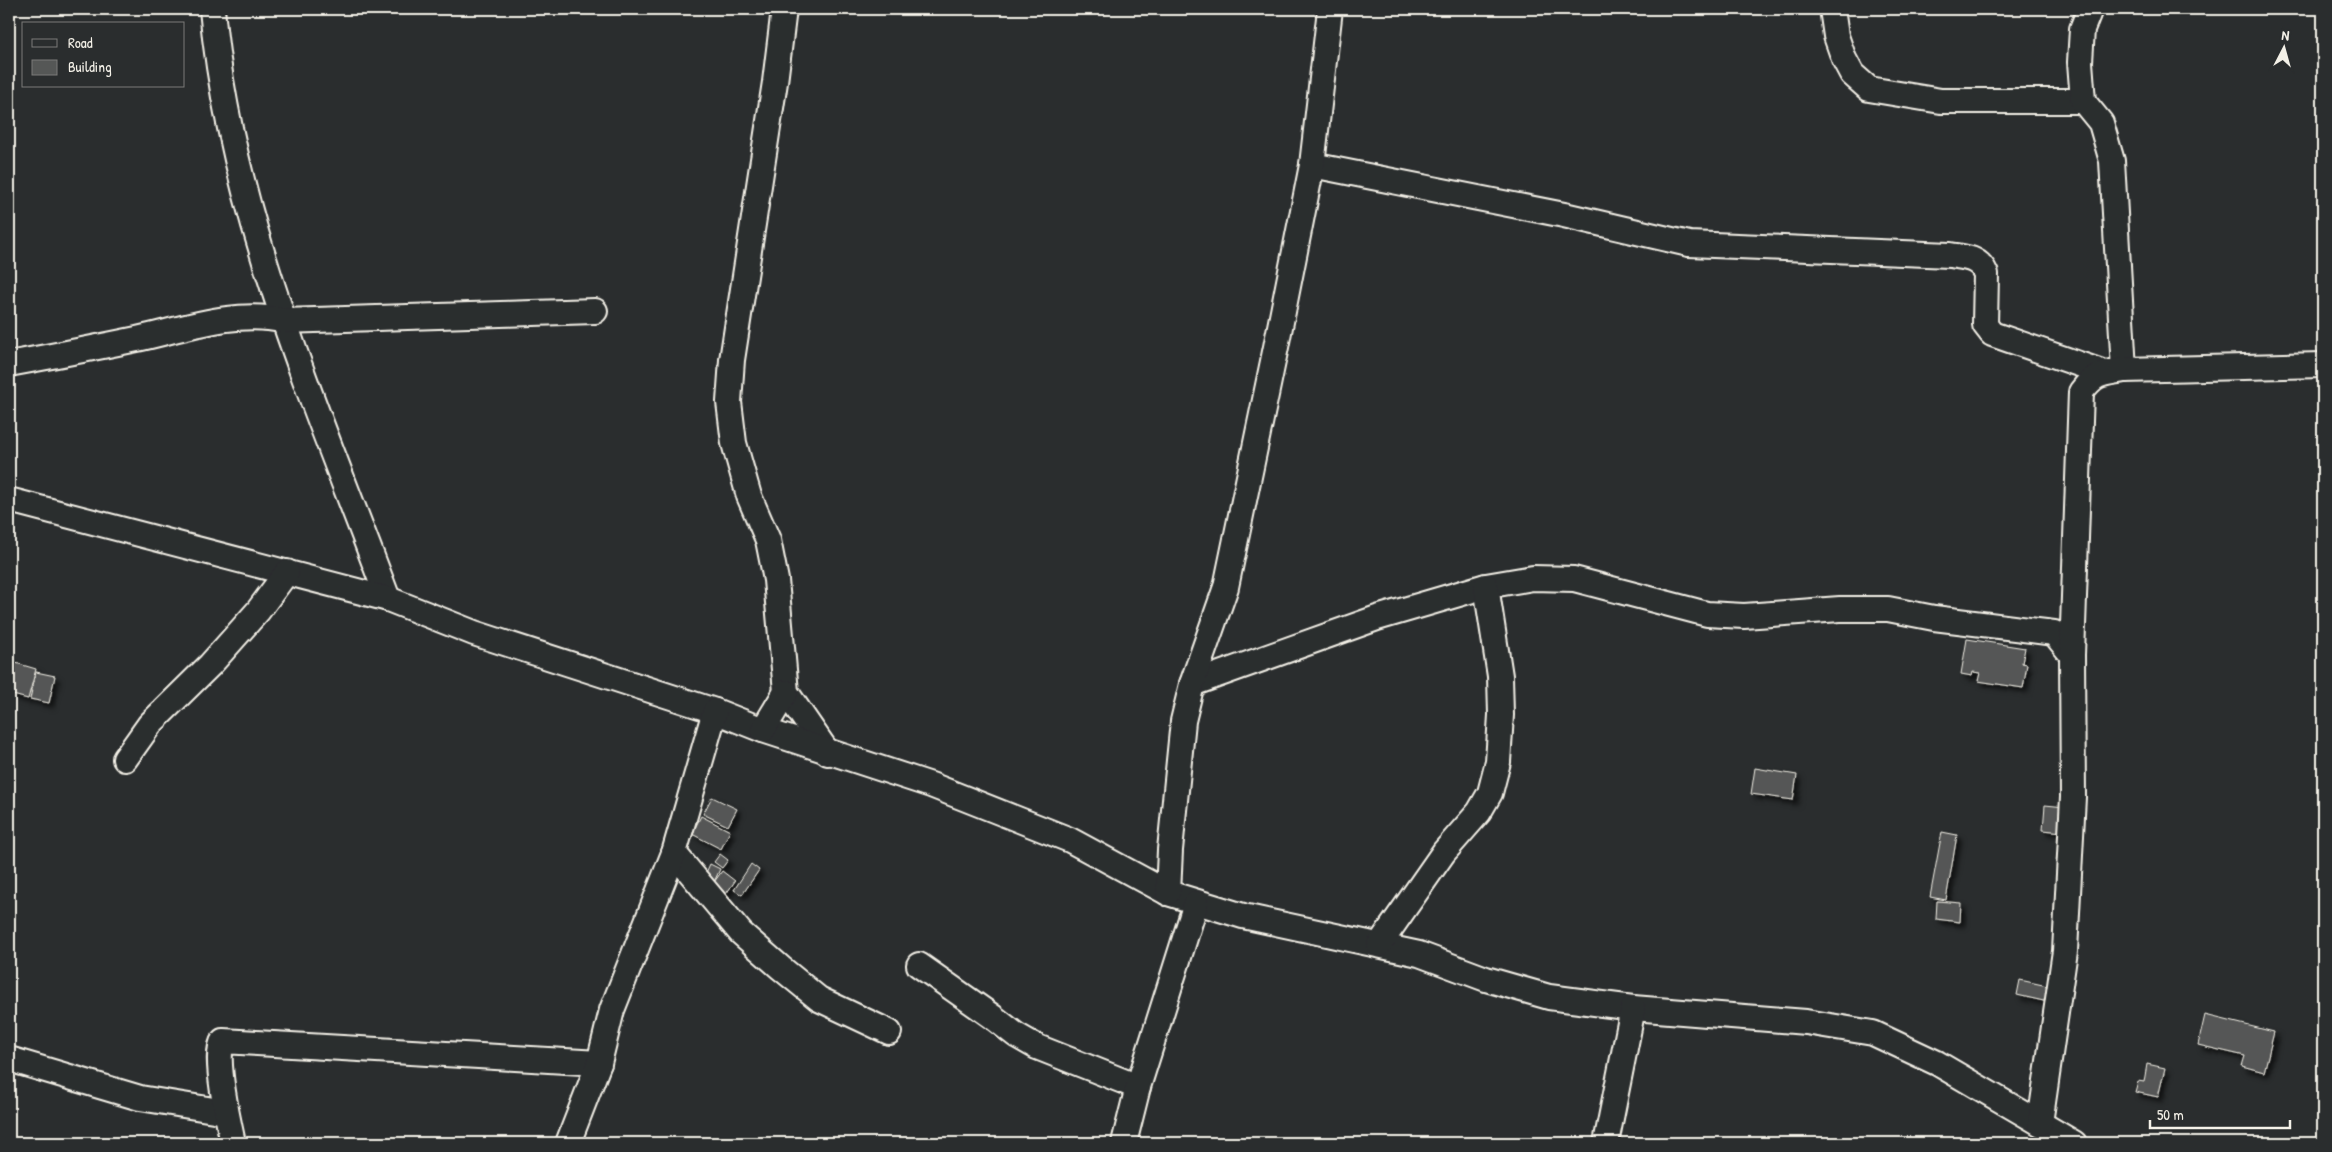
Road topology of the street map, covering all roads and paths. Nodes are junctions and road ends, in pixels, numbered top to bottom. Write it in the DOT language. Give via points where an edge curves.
graph roads {
  1 [pos="212,9"];
  2 [pos="784,9"];
  3 [pos="1330,9"];
  4 [pos="1832,9"];
  5 [pos="2090,9"];
  6 [pos="2083,101"];
  7 [pos="1312,165"];
  8 [pos="595,311"];
  9 [pos="284,321"];
  10 [pos="9,364"];
  11 [pos="2323,365"];
  12 [pos="2115,372"];
  13 [pos="9,500"];
  14 [pos="287,572"];
  15 [pos="1486,586"];
  16 [pos="388,599"];
  17 [pos="2074,614"];
  18 [pos="2054,633"];
  19 [pos="2072,655"];
  20 [pos="1192,684"];
  21 [pos="786,692"];
  22 [pos="716,712"];
  23 [pos="763,730"];
  24 [pos="828,753"];
  25 [pos="125,759"];
  26 [pos="674,853"];
  27 [pos="1168,893"];
  28 [pos="1196,903"];
  29 [pos="1380,944"];
  30 [pos="919,965"];
  31 [pos="1633,1008"];
  32 [pos="889,1032"];
  33 [pos="9,1059"];
  34 [pos="599,1063"];
  35 [pos="1138,1087"];
  36 [pos="226,1112"];
  37 [pos="2040,1123"];
  38 [pos="233,1143"];
  39 [pos="568,1143"];
  40 [pos="1124,1143"];
  41 [pos="1606,1143"];
  42 [pos="2074,1143"];
  1 -- 9 [label="street" via="233,149"];
  2 -- 21 [label="street" via="732,360 729,402 734,443 749,496 768,540 776,580"];
  3 -- 7 [label="street"];
  4 -- 6 [label="street" via="1844,59 1852,74 1869,89 1941,100"];
  5 -- 6 [label="street" via="2082,29"];
  6 -- 12 [label="street" via="2101,123 2112,161"];
  7 -- 12 [label="street" via="1564,215 1689,244 1950,255 1974,259 1986,274 1985,326 1992,334"];
  7 -- 20 [label="street" via="1226,587"];
  8 -- 9 [label="street"];
  9 -- 10 [label="street" via="250,317"];
  9 -- 16 [label="street"];
  11 -- 12 [label="street"];
  12 -- 17 [label="street" via="2091,378 2081,392"];
  13 -- 14 [label="street"];
  14 -- 16 [label="street"];
  14 -- 25 [label="street" via="258,611 210,665 150,724"];
  15 -- 18 [label="street" via="1533,578 1574,579 1707,614 1744,616 1888,609"];
  15 -- 20 [label="street" via="1377,618"];
  15 -- 29 [label="street" via="1500,676 1501,715 1498,762 1490,793"];
  16 -- 22 [label="street" via="474,633"];
  17 -- 18 [label="street"];
  17 -- 19 [label="street"];
  18 -- 19 [label="street"];
  19 -- 37 [label="street" via="2072,797 2065,951"];
  20 -- 27 [label="street" via="1183,721"];
  21 -- 23 [label="street"];
  21 -- 24 [label="street"];
  22 -- 23 [label="street"];
  22 -- 26 [label="street"];
  23 -- 24 [label="street"];
  24 -- 27 [label="street" via="931,785 1070,840"];
  26 -- 32 [label="street" via="741,934 781,968 819,998"];
  26 -- 34 [label="street" via="612,1010"];
  27 -- 28 [label="street"];
  28 -- 29 [label="street"];
  28 -- 35 [label="street"];
  29 -- 31 [label="street" via="1550,997"];
  30 -- 35 [label="street" via="1037,1047"];
  31 -- 37 [label="street" via="1806,1022 1873,1034 1937,1062"];
  31 -- 41 [label="street"];
  33 -- 36 [label="street" via="140,1098"];
  34 -- 36 [label="street" via="223,1041 218,1051"];
  34 -- 39 [label="street"];
  35 -- 40 [label="street"];
  36 -- 38 [label="street"];
  37 -- 42 [label="street"];
}
